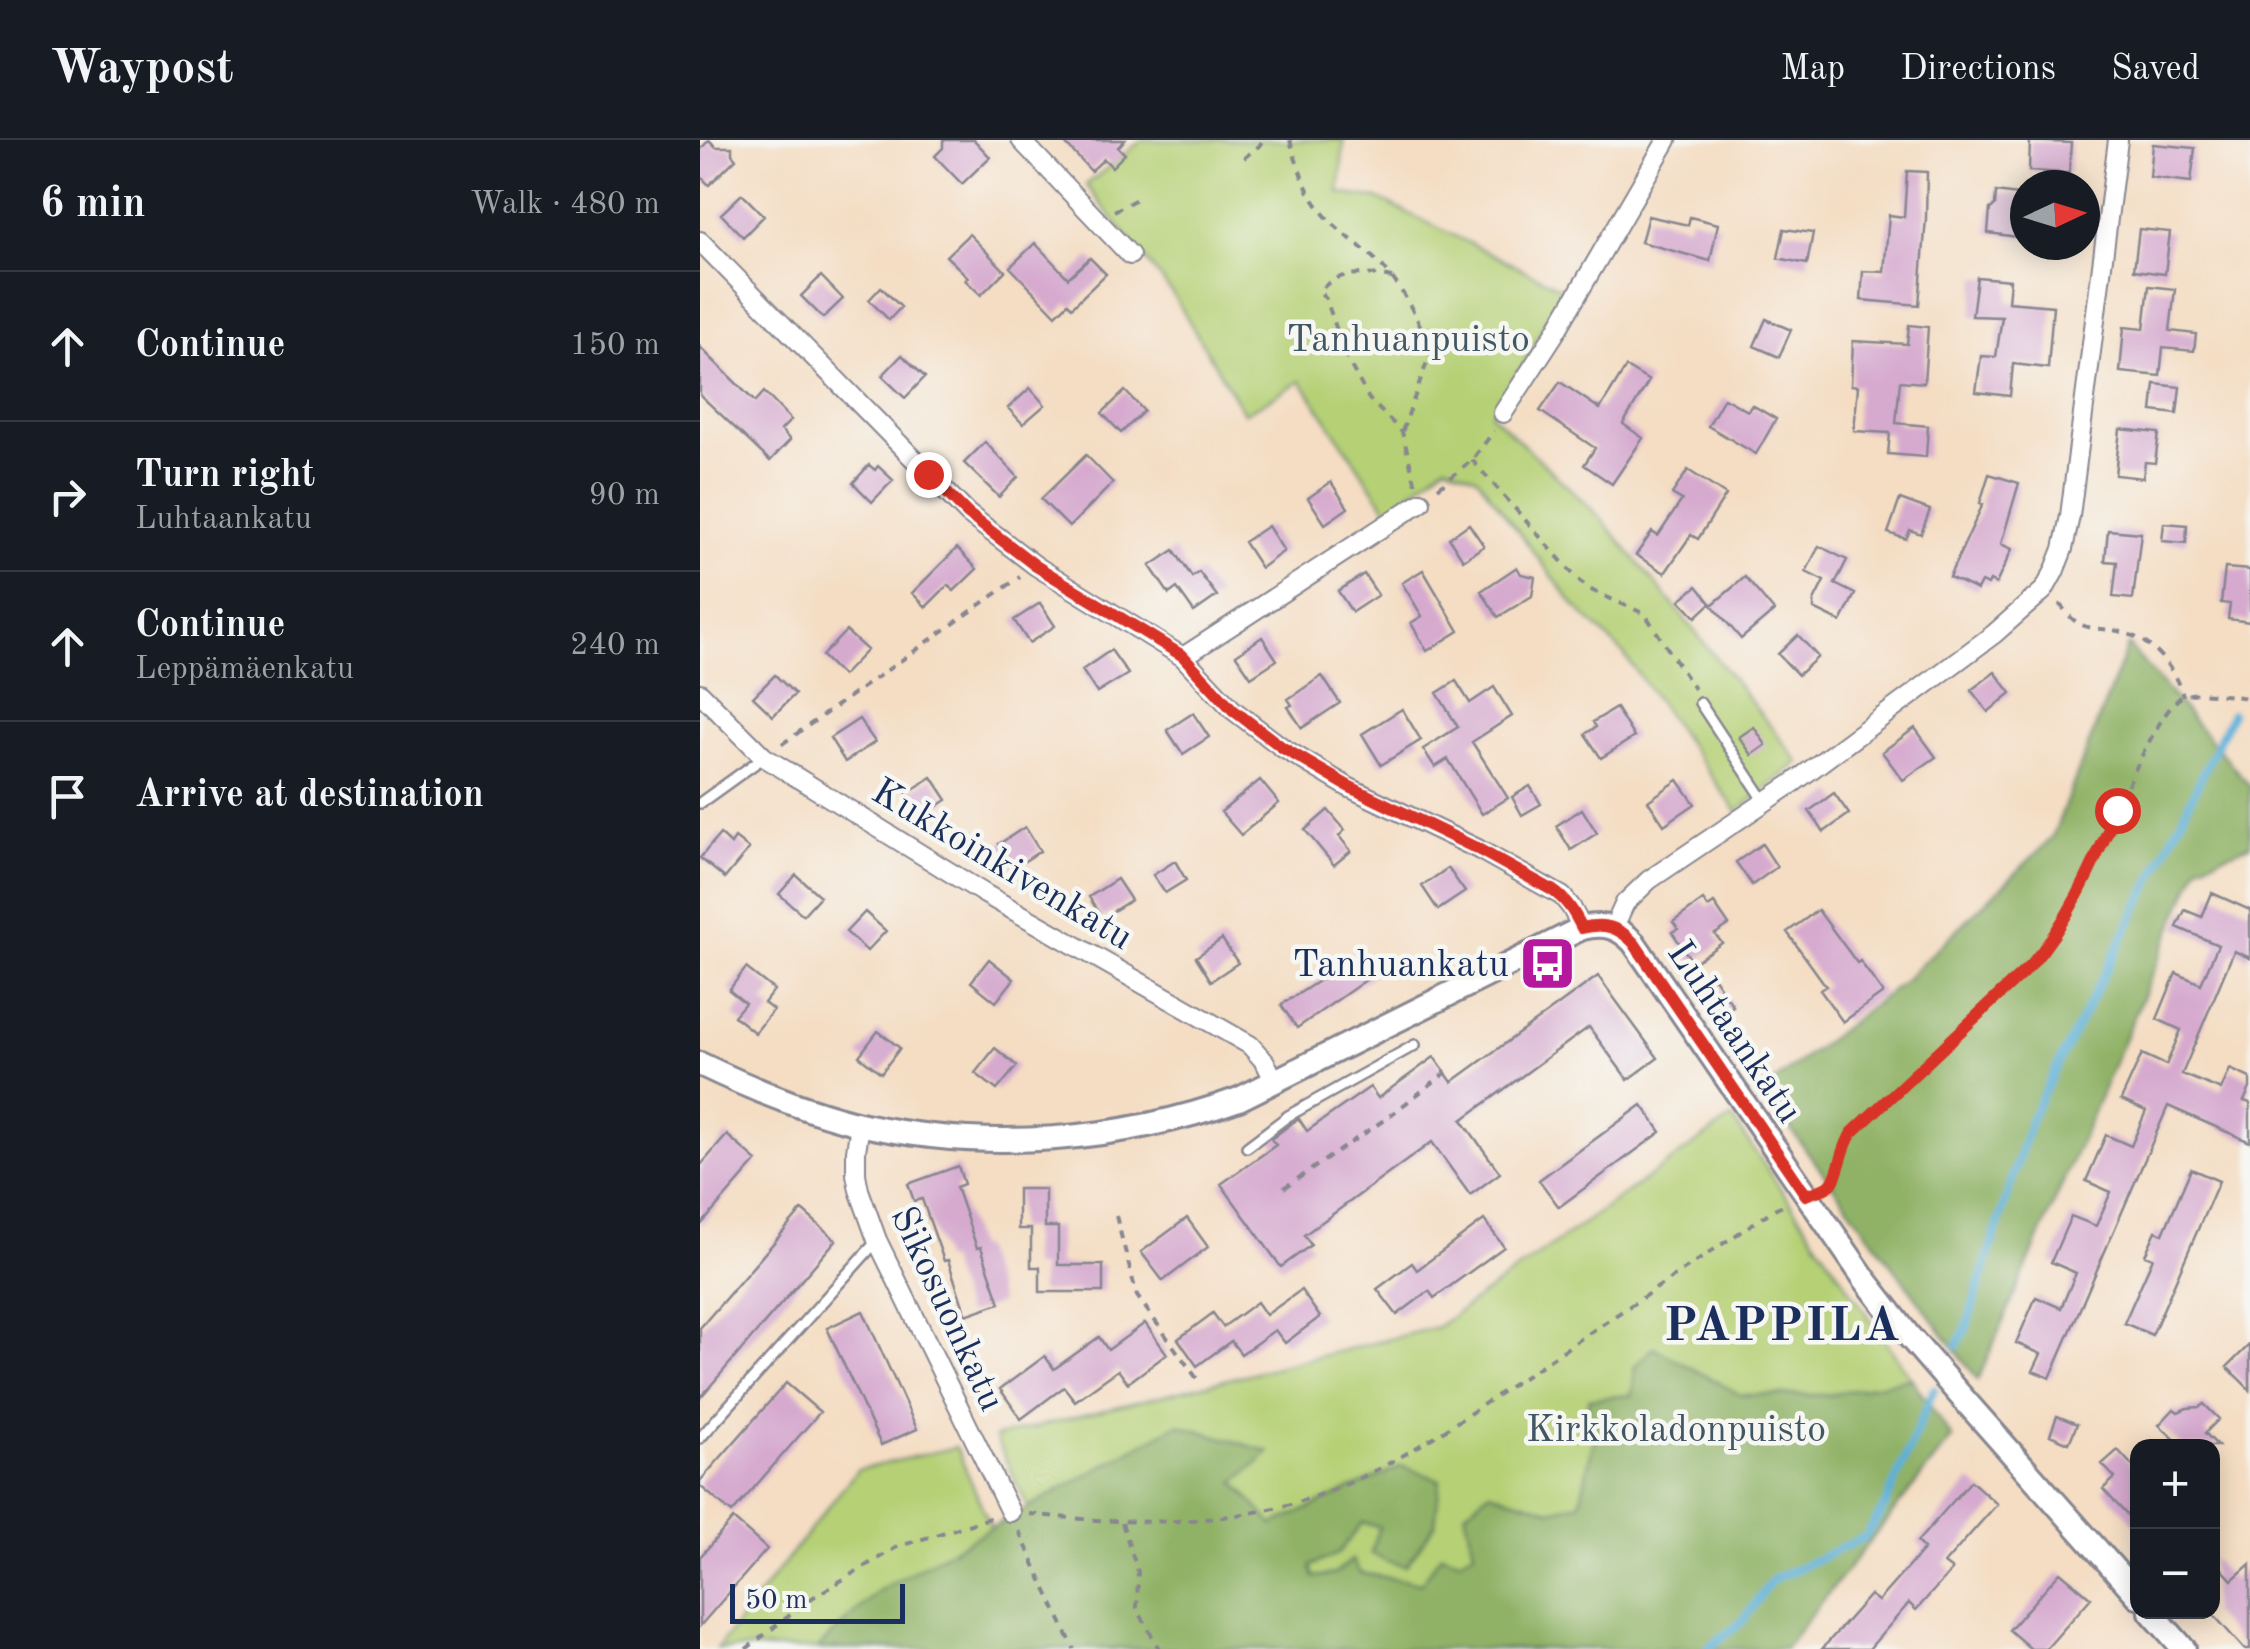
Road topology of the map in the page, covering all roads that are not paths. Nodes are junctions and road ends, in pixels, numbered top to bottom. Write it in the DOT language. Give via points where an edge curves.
graph roads {
  1 [pos="1021,140"];
  2 [pos="1667,140"];
  3 [pos="2118,140"];
  4 [pos="700,241"];
  5 [pos="1130,255"];
  6 [pos="1502,413"];
  7 [pos="1421,502"];
  8 [pos="1183,656"];
  9 [pos="700,693"];
  10 [pos="1700,703"];
  11 [pos="764,757"];
  12 [pos="1766,802"];
  13 [pos="700,803"];
  14 [pos="1614,927"];
  15 [pos="1582,928"];
  16 [pos="1415,1045"];
  17 [pos="700,1064"];
  18 [pos="1275,1082"];
  19 [pos="860,1124"];
  20 [pos="1246,1147"];
  21 [pos="878,1240"];
  22 [pos="700,1438"];
  23 [pos="1010,1512"];
  24 [pos="2130,1587"];
  25 [pos="2157,1619"];
  26 [pos="2184,1649"];
  1 -- 5 [label="street"];
  2 -- 6 [label="street"];
  3 -- 12 [label="street" via="2070,516 2054,572 2044,590 1994,634"];
  4 -- 8 [label="street" via="968,514 1036,566"];
  7 -- 8 [label="street"];
  8 -- 15 [label="street" via="1233,710 1283,748 1562,896"];
  9 -- 11 [label="street, Kukkoinkivenkatu"];
  10 -- 12 [label="lane"];
  11 -- 13 [label="lane"];
  11 -- 18 [label="street, Kukkoinkivenkatu" via="985,894 1250,1045"];
  12 -- 14 [label="street" via="1642,885"];
  14 -- 15 [label="street"];
  14 -- 24 [label="street, Luhtaankatu" via="1634,943 1908,1335"];
  15 -- 18 [label="street"];
  16 -- 20 [label="lane"];
  17 -- 19 [label="street"];
  18 -- 19 [label="street" via="1183,1117 1086,1135 958,1137"];
  19 -- 21 [label="street, Sikosuonkatu" via="856,1174"];
  21 -- 22 [label="lane"];
  21 -- 23 [label="street, Sikosuonkatu"];
  25 -- 26 [label="street"];
}
